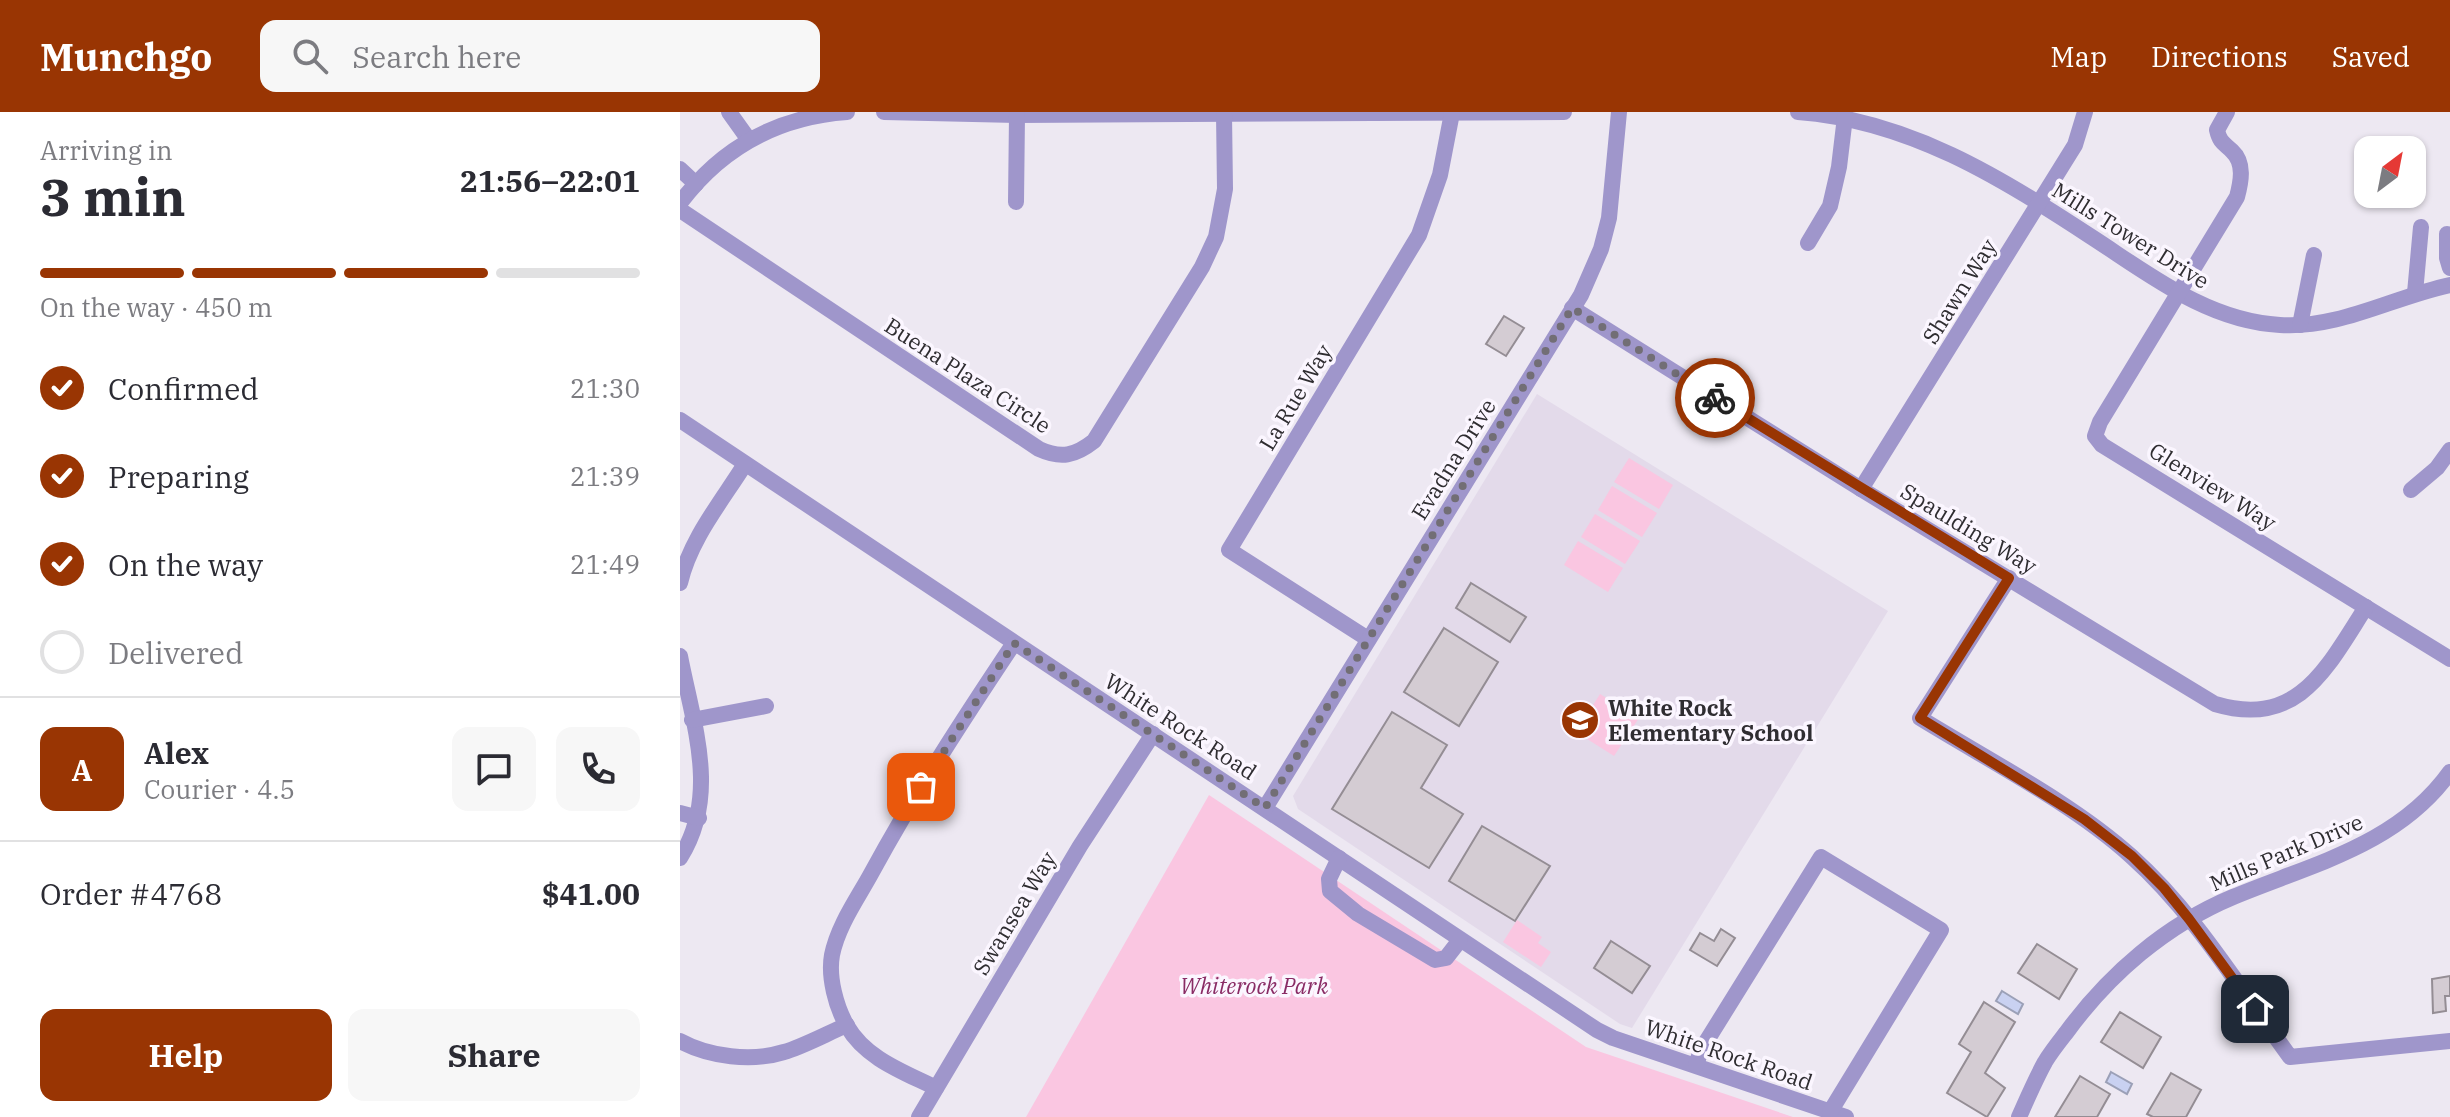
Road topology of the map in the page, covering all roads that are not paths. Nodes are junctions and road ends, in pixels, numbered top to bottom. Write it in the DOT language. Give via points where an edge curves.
graph roads {
  1 [pos="729,112"];
  2 [pos="847,112"];
  3 [pos="884,112"];
  4 [pos="1564,112"];
  5 [pos="1619,112"];
  6 [pos="1798,112"];
  7 [pos="2085,112"];
  8 [pos="2227,112"];
  9 [pos="1452,113"];
  10 [pos="1224,114"];
  11 [pos="1017,115"];
  12 [pos="1845,117"];
  13 [pos="749,140"];
  14 [pos="680,169"];
  15 [pos="696,184"];
  16 [pos="1016,202"];
  17 [pos="680,203"];
  18 [pos="2040,203"];
  19 [pos="680,210"];
  20 [pos="2421,227"];
  21 [pos="2447,234"];
  22 [pos="1808,243"];
  23 [pos="2314,255"];
  24 [pos="2450,268"];
  25 [pos="2450,285"];
  26 [pos="2415,293"];
  27 [pos="2180,294"];
  28 [pos="1572,308"];
  29 [pos="2300,325"];
  30 [pos="680,420"];
  31 [pos="2450,450"];
  32 [pos="745,464"];
  33 [pos="1861,489"];
  34 [pos="2411,490"];
  35 [pos="2009,578"];
  36 [pos="680,583"];
  37 [pos="2366,607"];
  38 [pos="1368,639"];
  39 [pos="1014,643"];
  40 [pos="680,656"];
  41 [pos="2450,659"];
  42 [pos="766,706"];
  43 [pos="692,720"];
  44 [pos="1153,734"];
  45 [pos="2450,772"];
  46 [pos="1265,808"];
  47 [pos="680,813"];
  48 [pos="699,818"];
  49 [pos="680,858"];
  50 [pos="1339,858"];
  51 [pos="2189,919"];
  52 [pos="1460,940"];
  53 [pos="847,1025"];
  54 [pos="680,1041"];
  55 [pos="2450,1041"];
  56 [pos="1696,1065"];
  57 [pos="936,1088"];
  58 [pos="1838,1114"];
  59 [pos="919,1117"];
  60 [pos="2019,1117"];
  1 -- 13 [label="street"];
  2 -- 13 [label="street" via="791,121"];
  3 -- 11 [label="street"];
  4 -- 9 [label="street"];
  5 -- 28 [label="street, Evadna Drive" via="1609,218 1601,249"];
  6 -- 12 [label="street, Mills Tower Drive"];
  7 -- 18 [label="street, Shawn Way" via="2075,145"];
  8 -- 27 [label="street" via="2217,130 2222,145 2240,163 2237,197"];
  9 -- 10 [label="street"];
  9 -- 38 [label="street, La Rue Way" via="1440,175 1419,235 1229,550"];
  10 -- 11 [label="street"];
  10 -- 19 [label="street, Buena Plaza Circle" via="1224,206 1210,252 1094,441 1068,456 1039,449"];
  11 -- 16 [label="street"];
  12 -- 18 [label="street, Mills Tower Drive" via="1952,154"];
  12 -- 22 [label="street" via="1830,206"];
  13 -- 15 [label="street"];
  14 -- 15 [label="street"];
  15 -- 17 [label="street"];
  18 -- 27 [label="street, Mills Tower Drive"];
  18 -- 33 [label="street, Shawn Way"];
  20 -- 26 [label="street"];
  21 -- 24 [label="street"];
  23 -- 29 [label="street"];
  25 -- 26 [label="street, Mills Tower Drive"];
  26 -- 29 [label="street, Mills Tower Drive" via="2351,316"];
  27 -- 29 [label="street, Mills Tower Drive" via="2230,317"];
  27 -- 37 [label="street, Glenview Way" via="2095,436"];
  28 -- 33 [label="street, Spaulding Way"];
  28 -- 38 [label="street, Evadna Drive"];
  30 -- 32 [label="street, White Rock Road"];
  31 -- 34 [label="street"];
  32 -- 36 [label="street" via="696,542"];
  32 -- 39 [label="street, White Rock Road"];
  33 -- 35 [label="street, Spaulding Way"];
  35 -- 37 [label="street, Spaulding Way" via="2201,697 2246,711 2278,706 2306,691"];
  35 -- 51 [label="street" via="1920,718 2108,837"];
  37 -- 41 [label="street, Glenview Way"];
  38 -- 46 [label="street, Evadna Drive"];
  39 -- 44 [label="street, White Rock Road"];
  39 -- 53 [label="street" via="921,787 842,926 832,971"];
  40 -- 43 [label="street"];
  42 -- 43 [label="street"];
  43 -- 48 [label="street" via="703,779"];
  44 -- 46 [label="street, White Rock Road"];
  44 -- 57 [label="street, Swansea Way"];
  45 -- 51 [label="street, Mills Park Drive" via="2428,799 2352,852 2232,897"];
  46 -- 50 [label="street, White Rock Road"];
  47 -- 48 [label="street"];
  48 -- 49 [label="street"];
  50 -- 52 [label="street, White Rock Road"];
  50 -- 52 [label="street" via="1329,879 1330,891 1358,914 1435,960 1446,958"];
  51 -- 55 [label="street" via="2290,1057"];
  51 -- 60 [label="street, Mills Park Drive" via="2122,968 2082,1012 2047,1059"];
  52 -- 56 [label="street, White Rock Road" via="1597,1030"];
  53 -- 54 [label="street" via="772,1055 726,1056"];
  53 -- 57 [label="street" via="878,1058"];
  56 -- 58 [label="street, White Rock Road"];
  56 -- 58 [label="street" via="1821,857 1941,930"];
  57 -- 59 [label="street, Swansea Way"];
}
